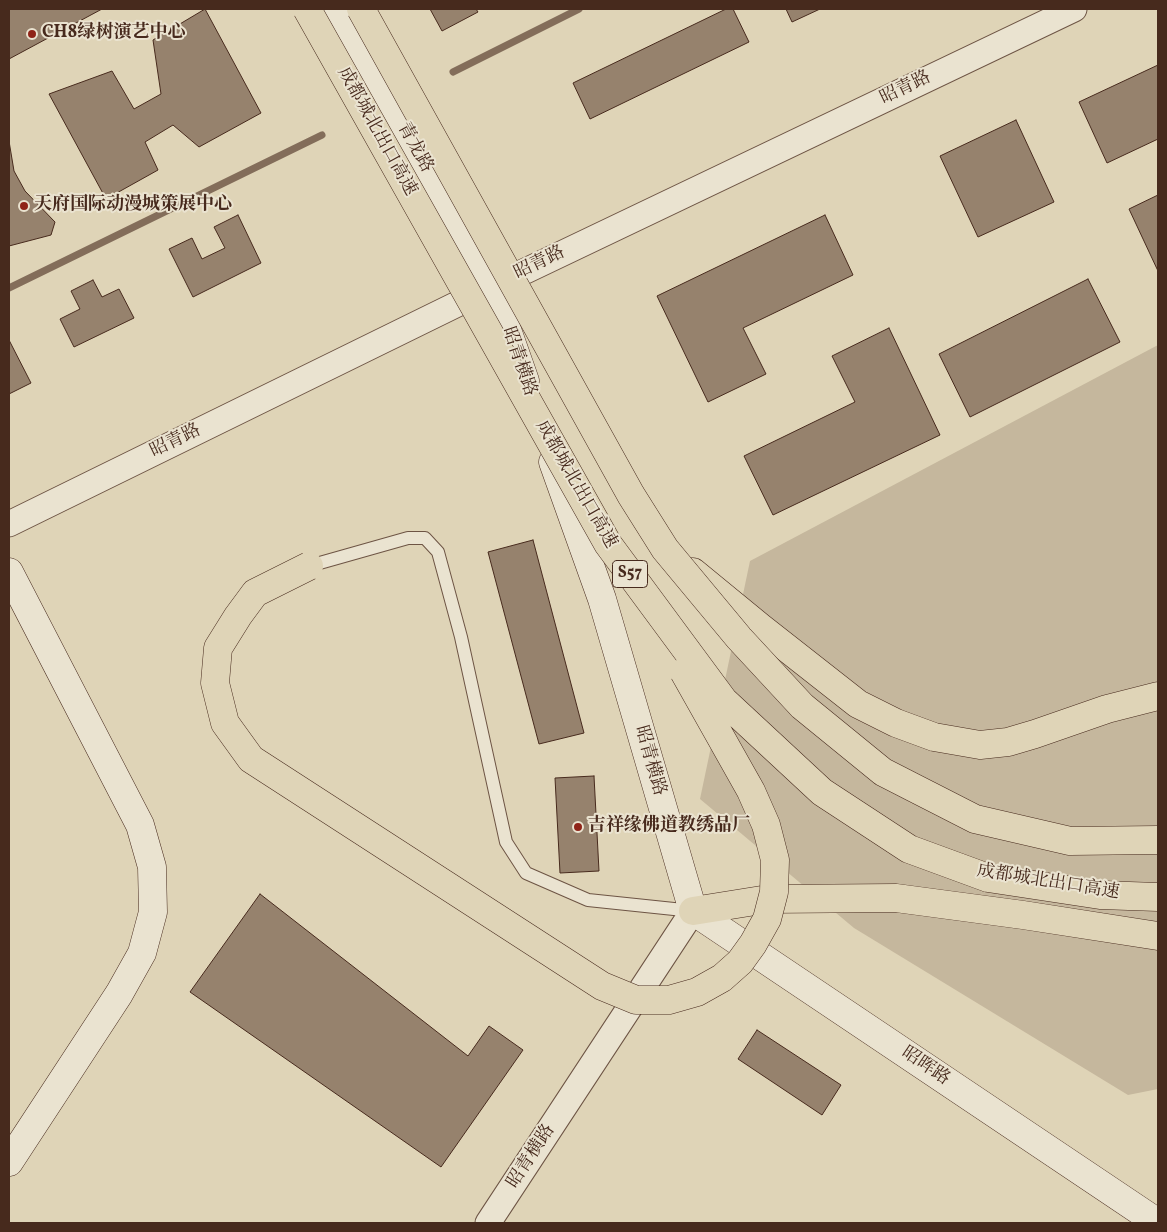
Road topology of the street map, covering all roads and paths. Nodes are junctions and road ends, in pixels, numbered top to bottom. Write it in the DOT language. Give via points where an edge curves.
graph roads {
  1 [pos="307,9"];
  2 [pos="336,9"];
  3 [pos="361,9"];
  4 [pos="1074,9"];
  5 [pos="492,287"];
  6 [pos="9,524"];
  7 [pos="608,544"];
  8 [pos="666,549"];
  9 [pos="308,566"];
  10 [pos="9,572"];
  11 [pos="1158,696"];
  12 [pos="1158,840"];
  13 [pos="1158,897"];
  14 [pos="693,911"];
  15 [pos="1158,936"];
  16 [pos="9,1162"];
  17 [pos="488,1223"];
  18 [pos="1158,1223"];
  1 -- 7 [label="highway, 成都城北出口高速 / S57, bridge"];
  2 -- 5 [label="street, 青龙路"];
  3 -- 8 [label="highway, S57, bridge" via="631,495"];
  4 -- 5 [label="street, 昭青路"];
  5 -- 6 [label="street, 昭青路"];
  5 -- 14 [label="street, 昭青横路" via="602,599"];
  7 -- 9 [label="highway, bridge" via="751,791 766,825 775,860 774,892 767,919 740,962 722,978 697,992 669,1000 636,1000 602,986 251,759 225,723 216,683 218,648 256,593"];
  7 -- 13 [label="highway, 成都城北出口高速 / S57, bridge" via="724,701 822,792 909,849 988,878 1100,895"];
  8 -- 11 [label="highway, bridge" via="858,704 934,737 980,745 1008,742 1107,709"];
  8 -- 12 [label="highway, S57, bridge" via="739,638 802,706 883,772 975,819 1070,841"];
  9 -- 14 [label="lane" via="408,538 425,538 438,552 461,637 506,842 526,873 588,900"];
  10 -- 16 [label="street" via="140,825 152,867 153,912 142,952 119,994"];
  14 -- 15 [label="highway" via="768,900 896,898"];
  14 -- 17 [label="street, 昭青横路"];
  14 -- 18 [label="street, 昭晖路"];
}
